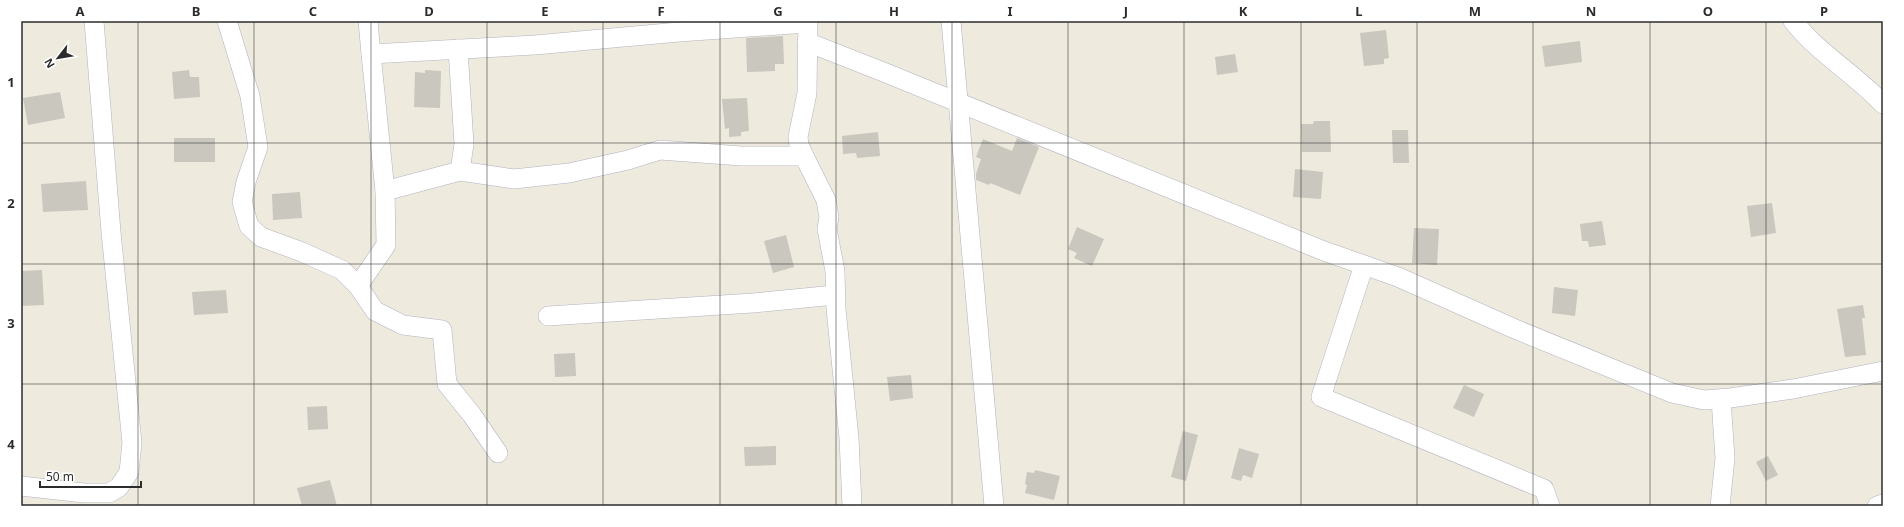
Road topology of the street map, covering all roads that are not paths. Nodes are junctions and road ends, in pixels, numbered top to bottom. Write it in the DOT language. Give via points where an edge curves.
graph roads {
  1 [pos="94,21"];
  2 [pos="227,21"];
  3 [pos="368,21"];
  4 [pos="951,21"];
  5 [pos="1793,21"];
  6 [pos="808,22"];
  7 [pos="807,42"];
  8 [pos="458,49"];
  9 [pos="371,54"];
  10 [pos="959,103"];
  11 [pos="1883,104"];
  12 [pos="804,156"];
  13 [pos="460,171"];
  14 [pos="385,191"];
  15 [pos="1364,265"];
  16 [pos="358,286"];
  17 [pos="835,295"];
  18 [pos="548,316"];
  19 [pos="1883,371"];
  20 [pos="1721,399"];
  21 [pos="498,453"];
  22 [pos="21,486"];
  23 [pos="1883,504"];
  24 [pos="852,506"];
  25 [pos="994,506"];
  26 [pos="1550,506"];
  27 [pos="1720,506"];
  28 [pos="1877,506"];
  1 -- 22 [label="street" via="131,435 129,472 119,487 109,493 84,494"];
  2 -- 16 [label="street" via="250,96 258,147 242,202 249,226 261,237 342,270"];
  3 -- 9 [label="street"];
  4 -- 10 [label="street"];
  5 -- 11 [label="street" via="1805,36"];
  6 -- 7 [label="street"];
  6 -- 8 [label="street"];
  7 -- 10 [label="street"];
  7 -- 12 [label="street" via="807,93 798,137"];
  8 -- 9 [label="street"];
  8 -- 13 [label="street" via="464,144"];
  9 -- 14 [label="street"];
  10 -- 15 [label="street" via="1208,205"];
  10 -- 25 [label="street"];
  12 -- 13 [label="street" via="776,157 660,150 569,173 514,179"];
  12 -- 17 [label="street" via="826,200 829,217 827,228 836,277"];
  13 -- 14 [label="street"];
  14 -- 16 [label="street" via="386,245"];
  15 -- 20 [label="street" via="1672,393 1704,400"];
  15 -- 26 [label="street" via="1321,397 1544,489"];
  16 -- 21 [label="street" via="376,311 403,325 442,330 447,384 472,414"];
  17 -- 18 [label="street"];
  17 -- 24 [label="street" via="849,438"];
  19 -- 20 [label="street" via="1793,389"];
  20 -- 27 [label="street" via="1725,458"];
  23 -- 28 [label="street"];
}
